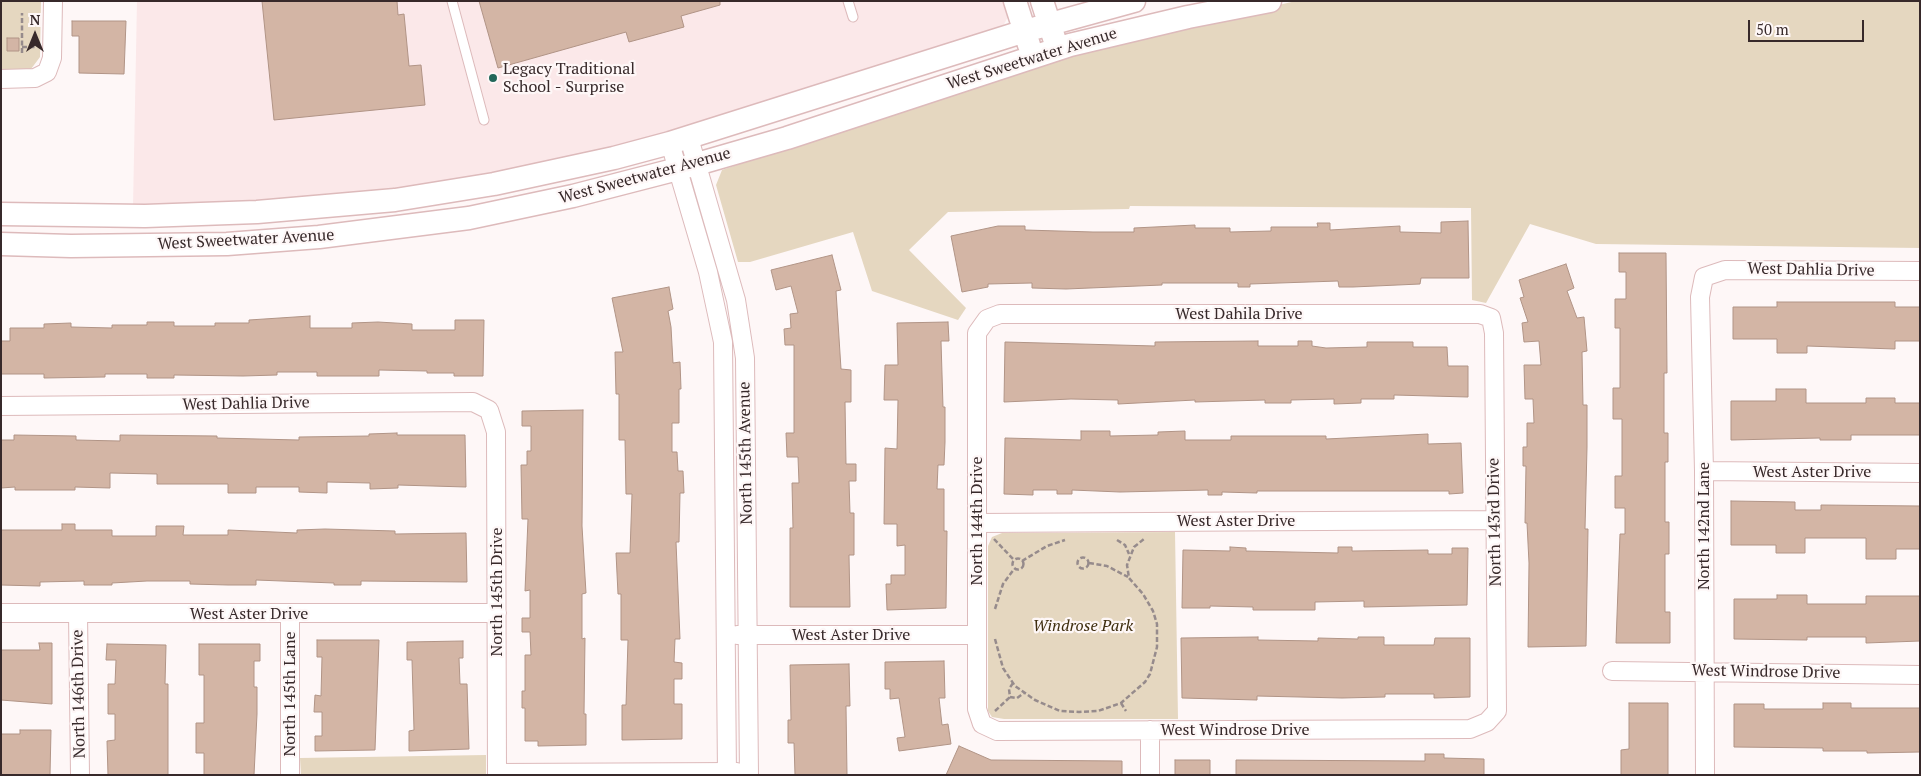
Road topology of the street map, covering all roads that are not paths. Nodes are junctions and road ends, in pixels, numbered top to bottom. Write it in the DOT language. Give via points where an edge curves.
graph roads {
  1 [pos="54,1"];
  2 [pos="452,1"];
  3 [pos="848,1"];
  4 [pos="1015,1"];
  5 [pos="1042,1"];
  6 [pos="1134,1"];
  7 [pos="1270,1"];
  8 [pos="852,16"];
  9 [pos="1049,24"];
  10 [pos="1025,31"];
  11 [pos="1057,49"];
  12 [pos="1032,56"];
  13 [pos="1,79"];
  14 [pos="484,120"];
  15 [pos="680,141"];
  16 [pos="688,166"];
  17 [pos="1,214"];
  18 [pos="1,244"];
  19 [pos="1920,271"];
  20 [pos="1704,277"];
  21 [pos="1491,318"];
  22 [pos="987,319"];
  23 [pos="1,406"];
  24 [pos="489,410"];
  25 [pos="1704,471"];
  26 [pos="1920,473"];
  27 [pos="1495,520"];
  28 [pos="977,522"];
  29 [pos="78,613"];
  30 [pos="497,613"];
  31 [pos="1,614"];
  32 [pos="290,614"];
  33 [pos="726,635"];
  34 [pos="748,635"];
  35 [pos="976,635"];
  36 [pos="1612,671"];
  37 [pos="1704,672"];
  38 [pos="1920,675"];
  39 [pos="1487,722"];
  40 [pos="982,724"];
  41 [pos="1150,730"];
  42 [pos="726,773"];
  43 [pos="749,773"];
  44 [pos="497,774"];
  45 [pos="80,775"];
  46 [pos="290,775"];
  47 [pos="1150,775"];
  48 [pos="1705,775"];
  1 -- 13 [label="street" via="52,58 47,72 35,78"];
  2 -- 14 [label="lane"];
  3 -- 8 [label="lane"];
  4 -- 10 [label="street"];
  5 -- 9 [label="street"];
  6 -- 9 [label="street, West Sweetwater Avenue"];
  7 -- 11 [label="street, West Sweetwater Avenue"];
  9 -- 10 [label="street, West Sweetwater Avenue"];
  9 -- 11 [label="street"];
  10 -- 12 [label="street"];
  10 -- 15 [label="street, West Sweetwater Avenue"];
  11 -- 12 [label="street, West Sweetwater Avenue"];
  12 -- 16 [label="street, West Sweetwater Avenue" via="796,135"];
  15 -- 16 [label="street, North 145th Avenue"];
  15 -- 17 [label="street, West Sweetwater Avenue" via="494,184 395,200 257,212 145,216"];
  16 -- 18 [label="street, West Sweetwater Avenue" via="573,196 469,218 319,237 227,244"];
  16 -- 33 [label="street, North 145th Avenue" via="724,342"];
  16 -- 34 [label="street, North 145th Avenue" via="736,300 745,358"];
  19 -- 20 [label="street, West Dahlia Drive" via="1725,270"];
  20 -- 25 [label="street, North 142nd Lane" via="1700,297"];
  21 -- 22 [label="street, West Dahila Drive" via="1480,314 1000,314"];
  21 -- 27 [label="street, North 143rd Drive" via="1494,333"];
  22 -- 28 [label="street, North 144th Drive" via="977,332"];
  23 -- 24 [label="street, West Dahlia Drive" via="473,402"];
  24 -- 30 [label="street, North 145th Drive" via="496,432"];
  25 -- 26 [label="street, West Aster Drive"];
  25 -- 37 [label="street, North 142nd Lane"];
  27 -- 28 [label="street, West Aster Drive"];
  27 -- 39 [label="street, North 143rd Drive" via="1497,712"];
  28 -- 35 [label="street, North 144th Drive"];
  29 -- 31 [label="street, West Aster Drive"];
  29 -- 32 [label="street, West Aster Drive"];
  29 -- 45 [label="street, North 146th Drive"];
  30 -- 32 [label="street, West Aster Drive"];
  30 -- 44 [label="street, North 145th Drive"];
  32 -- 46 [label="street, North 145th Lane"];
  33 -- 34 [label="street, West Aster Drive"];
  33 -- 42 [label="street, North 145th Avenue"];
  34 -- 35 [label="street, West Aster Drive"];
  34 -- 43 [label="street, North 145th Avenue"];
  35 -- 40 [label="street, North 144th Drive" via="977,709"];
  36 -- 37 [label="street, West Windrose Drive"];
  37 -- 38 [label="street, West Windrose Drive"];
  37 -- 48 [label="street, North 142nd Lane"];
  39 -- 41 [label="street, West Windrose Drive" via="1470,729"];
  40 -- 41 [label="street, West Windrose Drive" via="997,731"];
  41 -- 47 [label="street"];
  42 -- 43 [label="street"];
  42 -- 44 [label="street"];
}
